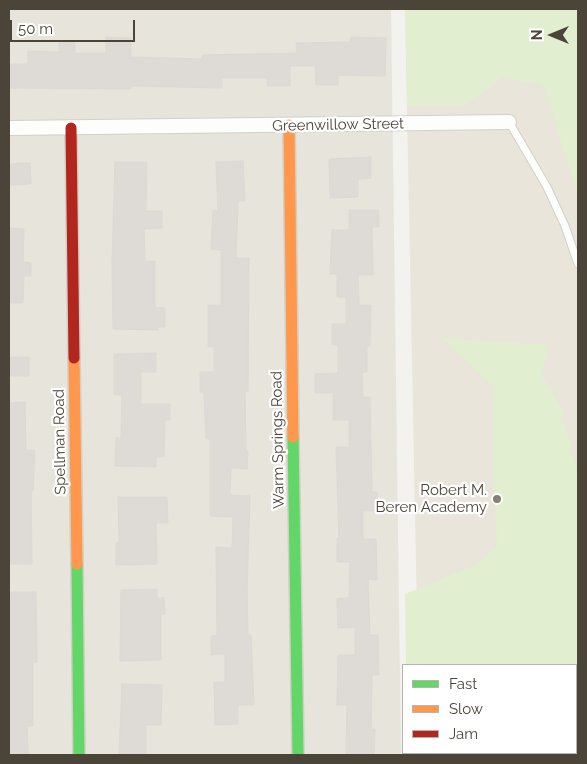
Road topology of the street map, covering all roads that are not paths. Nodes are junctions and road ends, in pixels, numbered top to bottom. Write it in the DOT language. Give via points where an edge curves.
graph roads {
  1 [pos="509,122"];
  2 [pos="289,125"];
  3 [pos="9,128"];
  4 [pos="71,128"];
  5 [pos="578,264"];
  6 [pos="79,755"];
  7 [pos="298,755"];
  1 -- 2 [label="street, Greenwillow Street"];
  1 -- 5 [label="lane, Greenwillow Street" via="547,187"];
  2 -- 4 [label="street, Greenwillow Street"];
  2 -- 7 [label="street, Warm Springs Road"];
  3 -- 4 [label="street, Greenwillow Street"];
  4 -- 6 [label="street, Spellman Road"];
}
